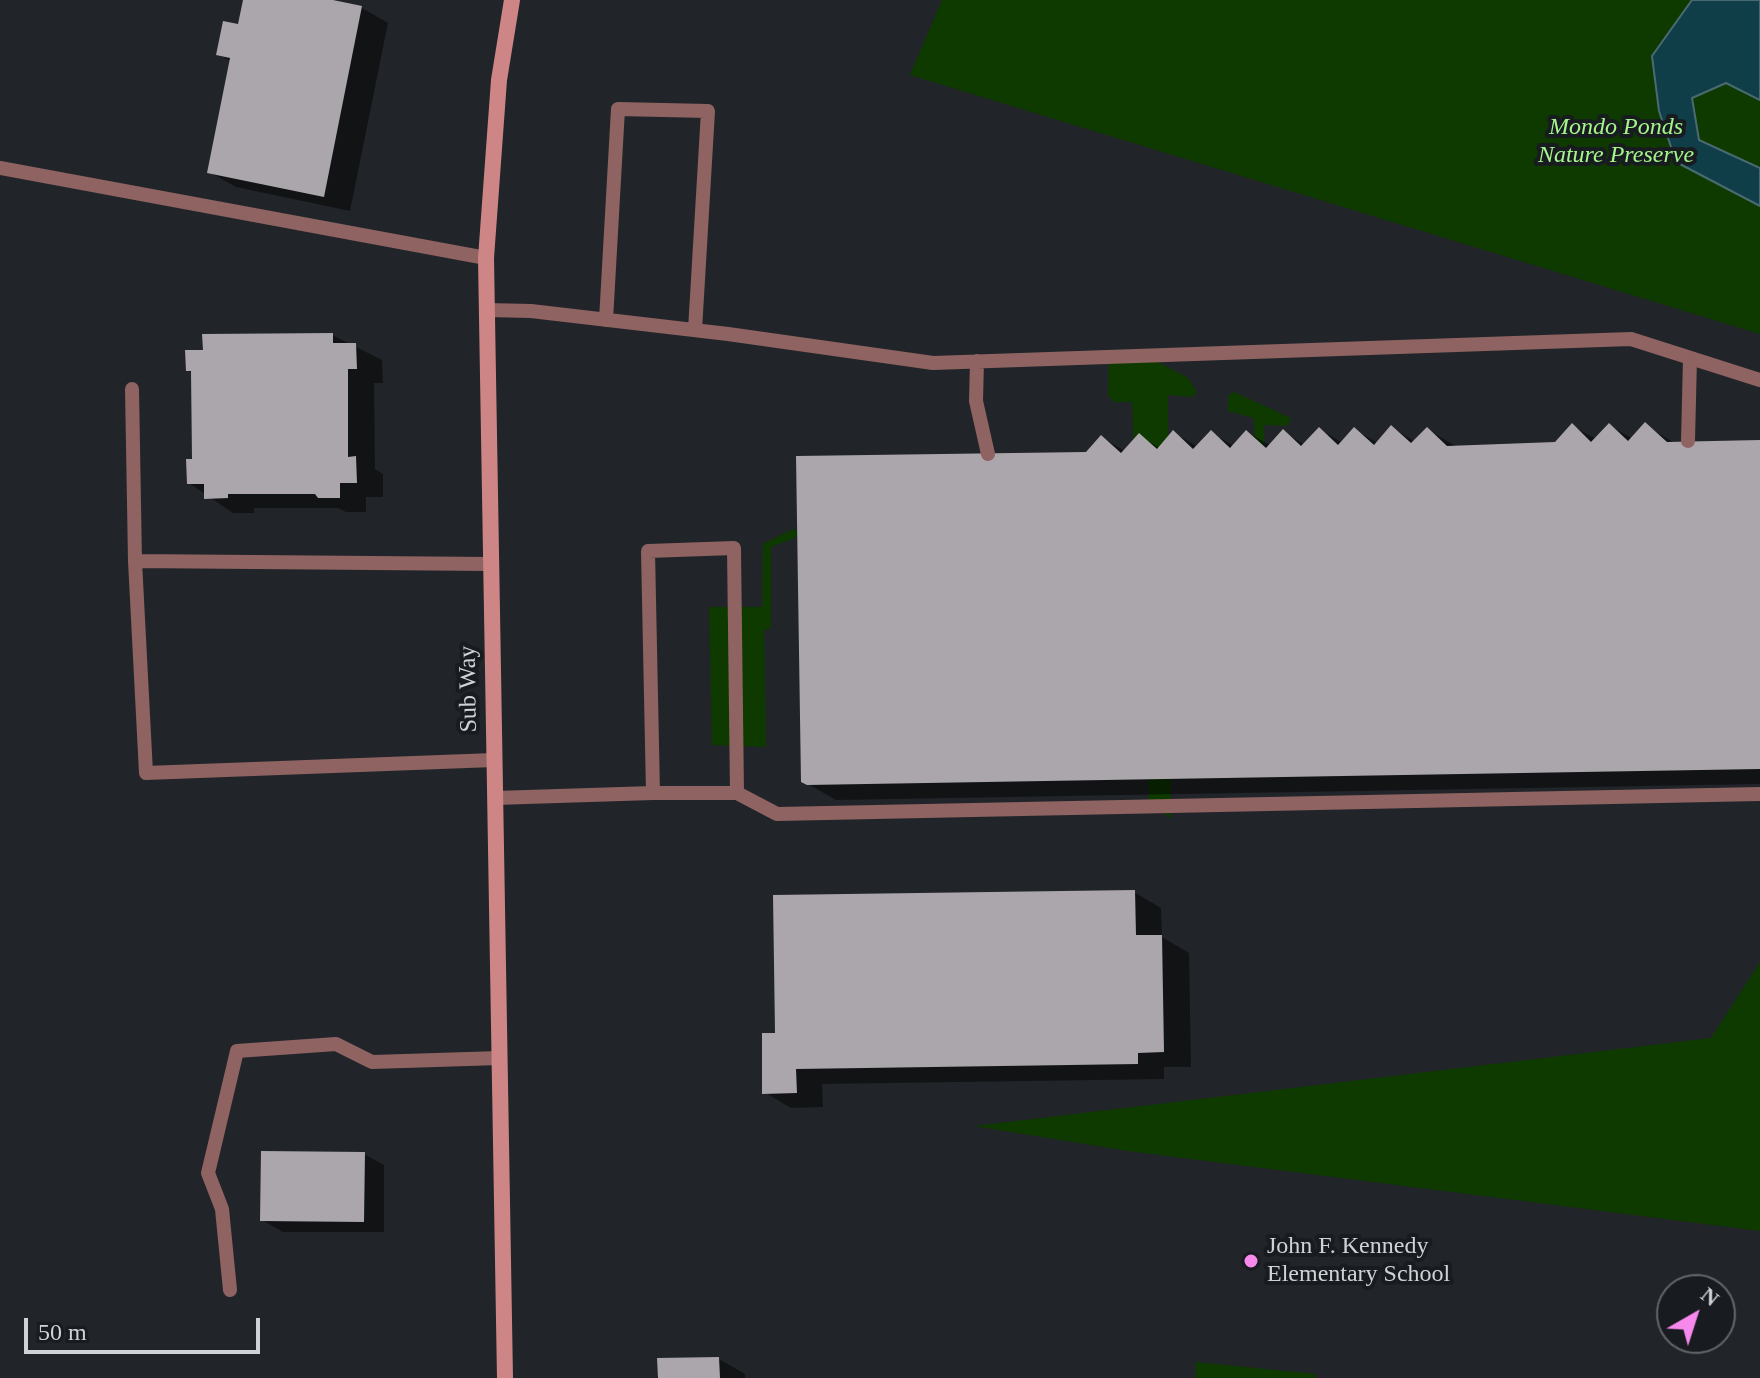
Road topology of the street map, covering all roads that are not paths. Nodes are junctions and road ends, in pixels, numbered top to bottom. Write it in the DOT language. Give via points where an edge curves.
graph roads {
  1 [pos="512,0"];
  2 [pos="0,168"];
  3 [pos="486,258"];
  4 [pos="486,310"];
  5 [pos="606,320"];
  6 [pos="695,330"];
  7 [pos="1690,358"];
  8 [pos="977,361"];
  9 [pos="1760,380"];
  10 [pos="132,389"];
  11 [pos="1688,441"];
  12 [pos="988,454"];
  13 [pos="135,561"];
  14 [pos="490,564"];
  15 [pos="494,760"];
  16 [pos="653,793"];
  17 [pos="737,793"];
  18 [pos="1760,794"];
  19 [pos="495,798"];
  20 [pos="500,1058"];
  21 [pos="230,1290"];
  22 [pos="505,1378"];
  1 -- 3 [label="main road, Sub Way" via="499,80"];
  2 -- 3 [label="lane"];
  3 -- 4 [label="main road, Sub Way"];
  4 -- 5 [label="lane"];
  4 -- 14 [label="main road, Sub Way"];
  5 -- 6 [label="lane"];
  5 -- 6 [label="lane" via="618,109 708,111"];
  6 -- 8 [label="lane" via="933,363"];
  7 -- 8 [label="lane" via="1631,339"];
  7 -- 9 [label="lane"];
  7 -- 11 [label="lane"];
  8 -- 12 [label="lane" via="976,401"];
  10 -- 13 [label="lane"];
  13 -- 14 [label="lane"];
  13 -- 15 [label="lane" via="146,773"];
  14 -- 15 [label="main road, Sub Way"];
  15 -- 19 [label="main road, Sub Way"];
  16 -- 17 [label="lane"];
  16 -- 17 [label="lane" via="648,551 734,548"];
  16 -- 19 [label="lane"];
  17 -- 18 [label="lane" via="777,814"];
  19 -- 20 [label="main road, Sub Way"];
  20 -- 21 [label="lane" via="372,1062 336,1044 237,1051 208,1173 222,1209"];
  20 -- 22 [label="main road, Sub Way"];
}
